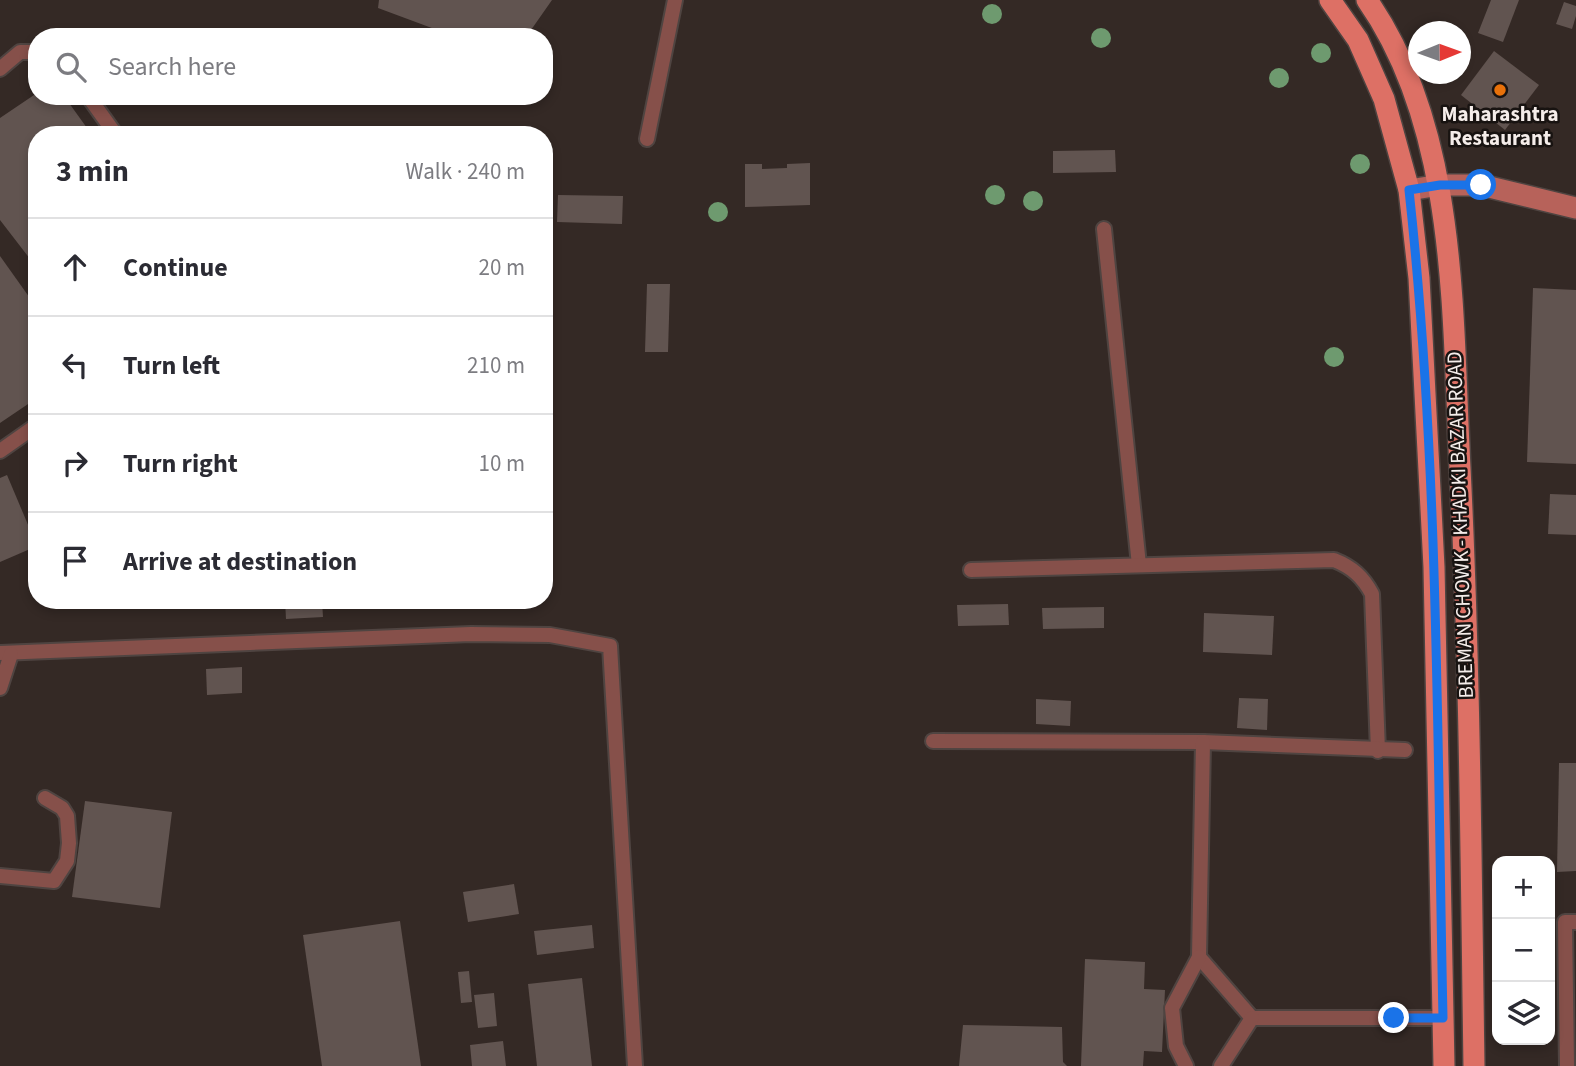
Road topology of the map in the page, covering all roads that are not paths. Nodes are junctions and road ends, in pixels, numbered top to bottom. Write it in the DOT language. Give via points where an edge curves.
graph roads {
  1 [pos="675,0"];
  2 [pos="1330,0"];
  3 [pos="1367,0"];
  4 [pos="28,52"];
  5 [pos="0,69"];
  6 [pos="95,105"];
  7 [pos="110,126"];
  8 [pos="647,139"];
  9 [pos="1440,185"];
  10 [pos="1409,190"];
  11 [pos="1576,208"];
  12 [pos="1104,229"];
  13 [pos="28,431"];
  14 [pos="0,451"];
  15 [pos="1139,565"];
  16 [pos="971,570"];
  17 [pos="5,654"];
  18 [pos="0,688"];
  19 [pos="933,741"];
  20 [pos="1203,742"];
  21 [pos="1378,751"];
  22 [pos="1405,751"];
  23 [pos="45,798"];
  24 [pos="0,876"];
  25 [pos="1576,922"];
  26 [pos="1199,957"];
  27 [pos="1252,1018"];
  28 [pos="1443,1018"];
  29 [pos="635,1066"];
  30 [pos="1186,1066"];
  31 [pos="1221,1066"];
  32 [pos="1444,1066"];
  33 [pos="1475,1066"];
  34 [pos="1567,1066"];
  1 -- 8 [label="lane"];
  2 -- 10 [label="main road, BREMAN CHOWK - KHADKI BAZAR ROAD" via="1358,40 1384,99"];
  3 -- 9 [label="main road, BREMAN CHOWK - KHADKI BAZAR ROAD" via="1385,25 1413,88"];
  4 -- 5 [label="lane" via="20,52"];
  6 -- 7 [label="lane"];
  9 -- 10 [label="street"];
  9 -- 11 [label="street" via="1481,185"];
  9 -- 33 [label="main road, BREMAN CHOWK - KHADKI BAZAR ROAD" via="1450,275 1465,566"];
  10 -- 28 [label="main road, BREMAN CHOWK - KHADKI BAZAR ROAD" via="1419,278 1434,567"];
  12 -- 15 [label="lane"];
  13 -- 14 [label="lane"];
  15 -- 16 [label="lane"];
  15 -- 21 [label="lane" via="1334,560 1356,572 1372,594"];
  17 -- 18 [label="lane"];
  17 -- 29 [label="lane" via="471,634 550,635 610,646"];
  19 -- 20 [label="lane"];
  20 -- 21 [label="lane"];
  20 -- 26 [label="lane"];
  21 -- 22 [label="lane"];
  23 -- 24 [label="lane" via="68,816 67,861 54,881"];
  25 -- 34 [label="lane" via="1565,922"];
  26 -- 27 [label="lane"];
  26 -- 30 [label="lane" via="1172,1007 1176,1046"];
  27 -- 28 [label="lane"];
  27 -- 31 [label="lane"];
  28 -- 32 [label="main road, BREMAN CHOWK - KHADKI BAZAR ROAD"];
}
